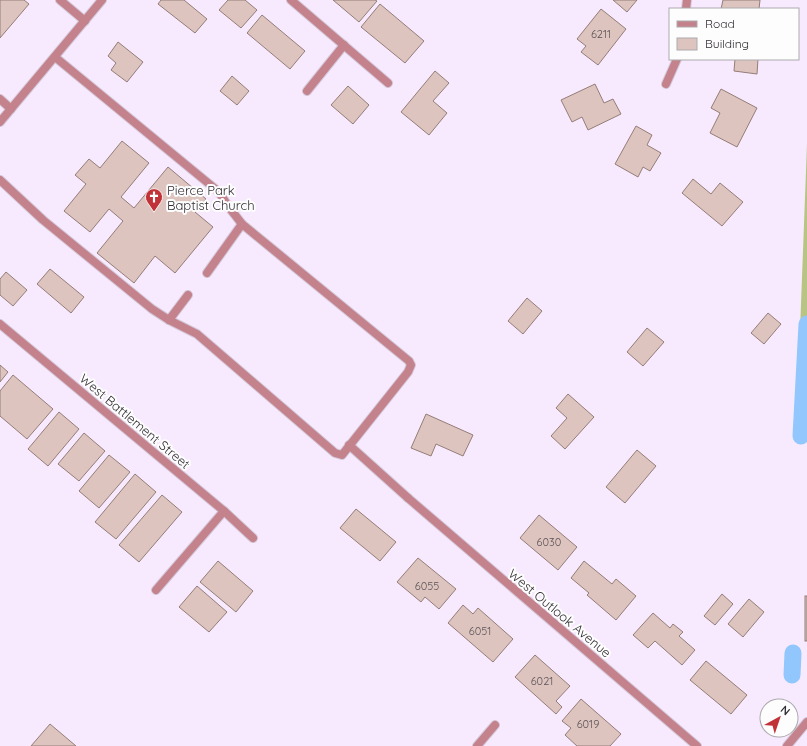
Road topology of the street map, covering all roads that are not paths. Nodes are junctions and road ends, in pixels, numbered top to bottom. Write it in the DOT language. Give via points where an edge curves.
graph roads {
  1 [pos="60,0"];
  2 [pos="102,0"];
  3 [pos="291,0"];
  4 [pos="85,21"];
  5 [pos="344,46"];
  6 [pos="55,57"];
  7 [pos="677,60"];
  8 [pos="388,83"];
  9 [pos="666,84"];
  10 [pos="307,91"];
  11 [pos="0,99"];
  12 [pos="12,109"];
  13 [pos="0,122"];
  14 [pos="0,180"];
  15 [pos="242,224"];
  16 [pos="207,273"];
  17 [pos="188,295"];
  18 [pos="169,320"];
  19 [pos="0,324"];
  20 [pos="350,445"];
  21 [pos="224,511"];
  22 [pos="253,538"];
  23 [pos="156,590"];
  24 [pos="807,722"];
  25 [pos="495,725"];
  26 [pos="477,746"];
  27 [pos="697,746"];
  28 [pos="787,746"];
  1 -- 4 [label="street"];
  2 -- 4 [label="street"];
  3 -- 5 [label="street"];
  4 -- 6 [label="street"];
  5 -- 8 [label="street"];
  5 -- 10 [label="street"];
  6 -- 12 [label="street"];
  6 -- 15 [label="street" via="219,192"];
  7 -- 9 [label="street"];
  11 -- 12 [label="street"];
  12 -- 13 [label="street"];
  14 -- 18 [label="street" via="43,220"];
  15 -- 16 [label="street"];
  15 -- 20 [label="street" via="411,365"];
  17 -- 18 [label="street"];
  18 -- 20 [label="street" via="197,334 335,453 342,455"];
  19 -- 21 [label="street, West Battlement Street"];
  20 -- 27 [label="street, West Outlook Avenue" via="408,498"];
  21 -- 22 [label="street, West Battlement Street"];
  21 -- 23 [label="street"];
  24 -- 28 [label="street"];
  25 -- 26 [label="street"];
}
